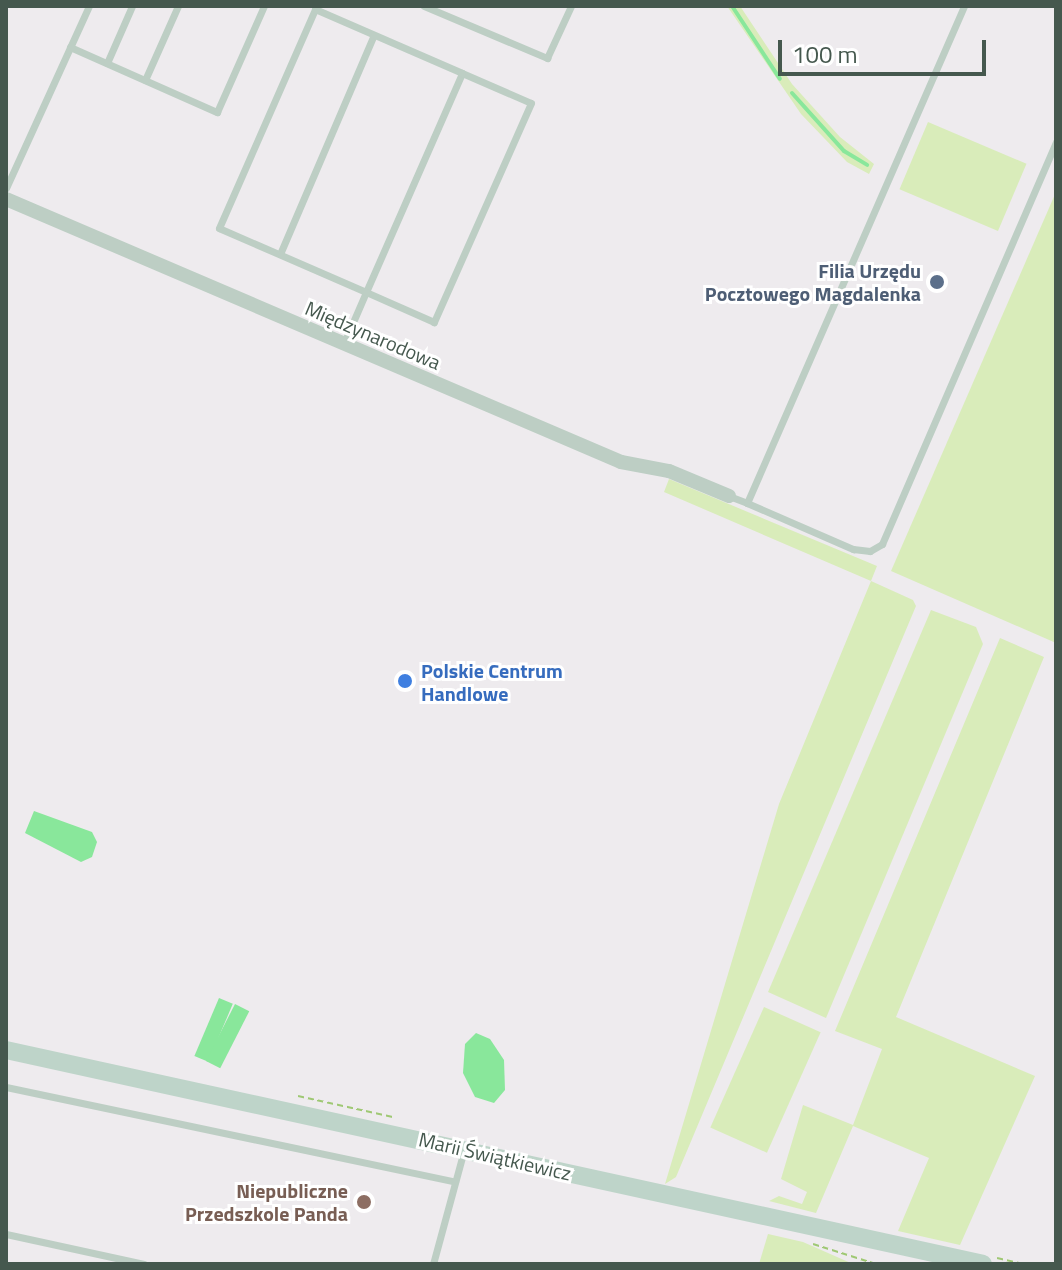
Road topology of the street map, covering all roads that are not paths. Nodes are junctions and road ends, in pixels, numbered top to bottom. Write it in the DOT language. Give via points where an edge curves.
graph roads {
  1 [pos="89,6"];
  2 [pos="132,6"];
  3 [pos="178,6"];
  4 [pos="264,6"];
  5 [pos="424,6"];
  6 [pos="571,6"];
  7 [pos="964,6"];
  8 [pos="374,35"];
  9 [pos="70,47"];
  10 [pos="107,63"];
  11 [pos="462,73"];
  12 [pos="145,80"];
  13 [pos="1056,141"];
  14 [pos="6,188"];
  15 [pos="6,199"];
  16 [pos="280,254"];
  17 [pos="366,292"];
  18 [pos="343,345"];
  19 [pos="729,496"];
  20 [pos="747,503"];
  21 [pos="6,1050"];
  22 [pos="6,1087"];
  23 [pos="464,1149"];
  24 [pos="455,1182"];
  25 [pos="6,1234"];
  26 [pos="144,1264"];
  27 [pos="433,1264"];
  28 [pos="983,1264"];
  1 -- 9 [label="lane"];
  2 -- 10 [label="lane"];
  3 -- 12 [label="lane"];
  4 -- 12 [label="lane" via="217,112"];
  5 -- 6 [label="lane" via="547,58"];
  7 -- 20 [label="lane"];
  8 -- 11 [label="lane"];
  8 -- 16 [label="lane"];
  8 -- 16 [label="lane" via="315,9 219,228"];
  9 -- 10 [label="lane"];
  9 -- 14 [label="lane"];
  10 -- 12 [label="lane"];
  11 -- 17 [label="lane"];
  11 -- 17 [label="lane" via="531,103 434,322"];
  13 -- 20 [label="lane" via="882,544 870,551 853,549"];
  15 -- 18 [label="street, Międzynarodowa"];
  16 -- 17 [label="lane"];
  17 -- 18 [label="lane"];
  18 -- 19 [label="street, Międzynarodowa" via="621,462 669,471"];
  19 -- 20 [label="lane"];
  21 -- 23 [label="street, Marii Świątkiewicz"];
  22 -- 24 [label="lane"];
  23 -- 24 [label="lane"];
  23 -- 28 [label="street, Marii Świątkiewicz"];
  24 -- 27 [label="lane"];
  25 -- 26 [label="lane"];
}
